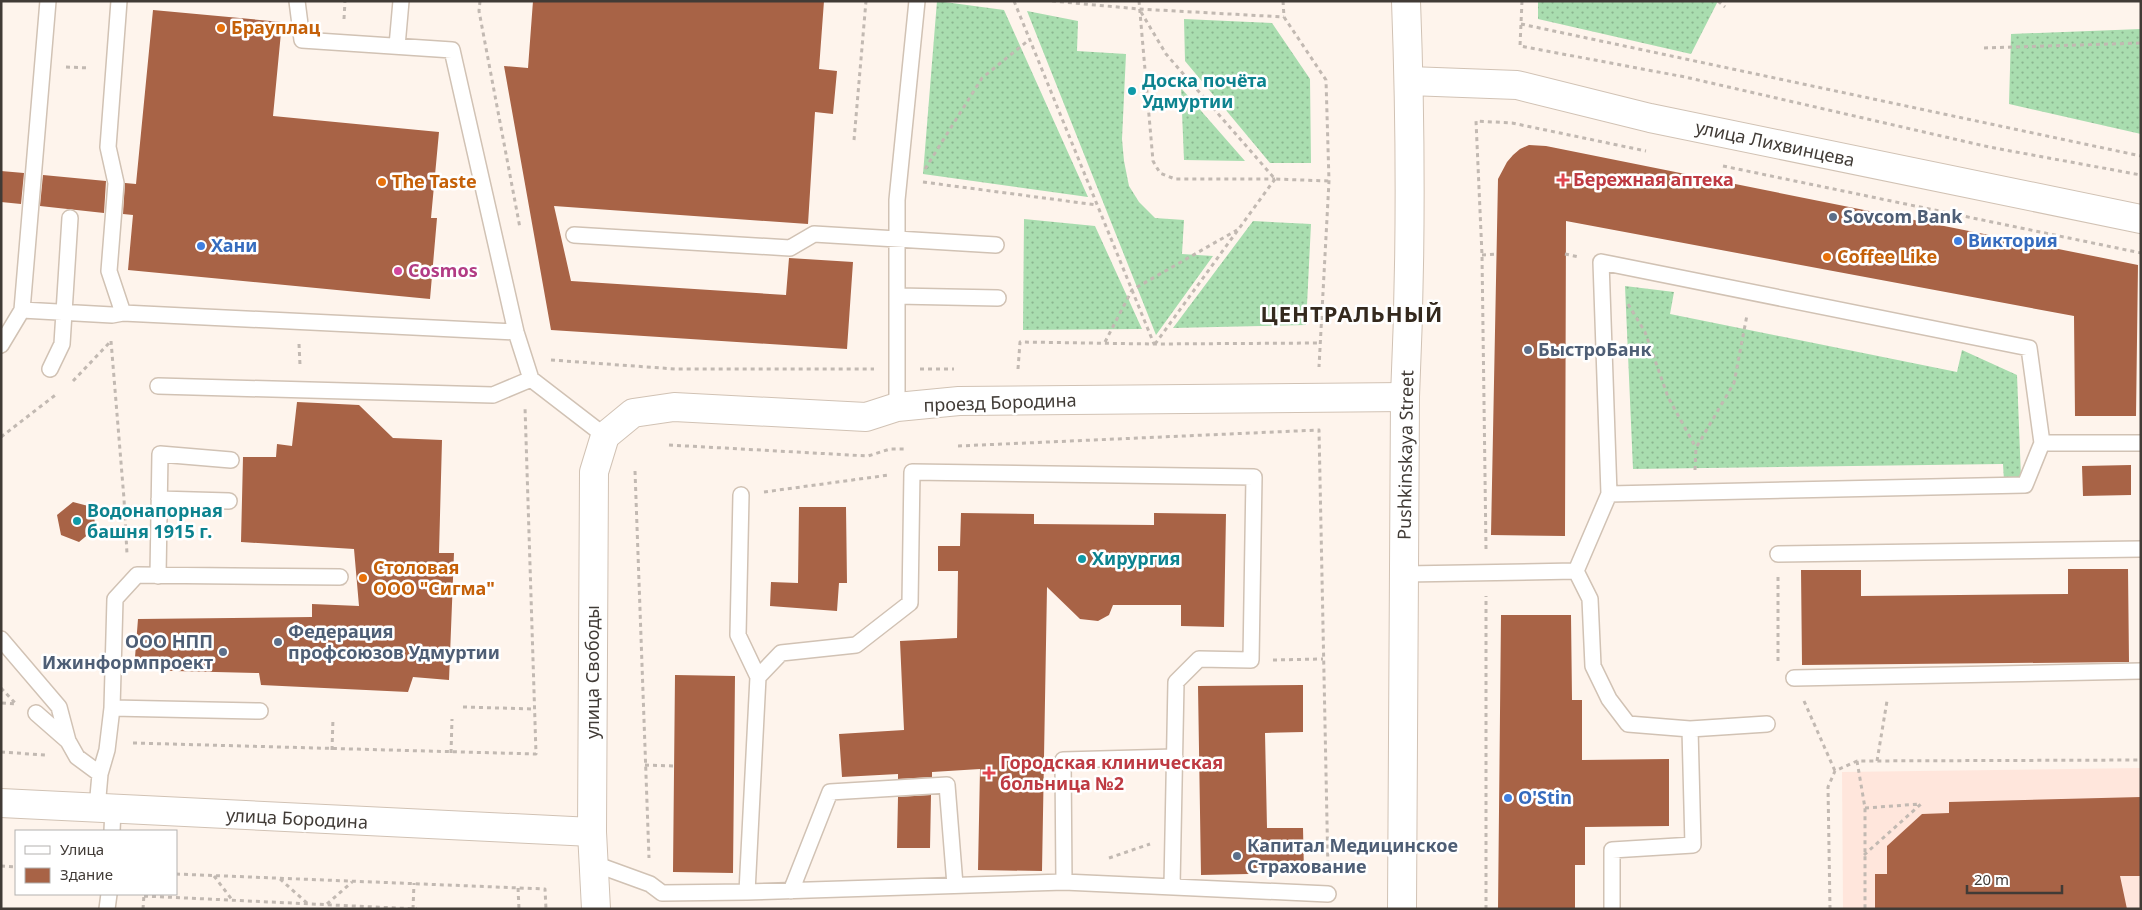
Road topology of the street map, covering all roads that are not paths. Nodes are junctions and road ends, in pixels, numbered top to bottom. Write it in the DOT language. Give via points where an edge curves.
graph roads {
  1 [pos="48,1"];
  2 [pos="119,1"];
  3 [pos="297,1"];
  4 [pos="401,1"];
  5 [pos="917,1"];
  6 [pos="1406,1"];
  7 [pos="397,46"];
  8 [pos="1409,81"];
  9 [pos="70,218"];
  10 [pos="2141,219"];
  11 [pos="574,235"];
  12 [pos="897,238"];
  13 [pos="996,245"];
  14 [pos="897,296"];
  15 [pos="998,298"];
  16 [pos="22,310"];
  17 [pos="65,312"];
  18 [pos="117,314"];
  19 [pos="516,332"];
  20 [pos="2,345"];
  21 [pos="50,369"];
  22 [pos="531,379"];
  23 [pos="158,386"];
  24 [pos="1405,398"];
  25 [pos="897,407"];
  26 [pos="605,436"];
  27 [pos="2042,443"];
  28 [pos="2141,443"];
  29 [pos="231,460"];
  30 [pos="1609,494"];
  31 [pos="741,495"];
  32 [pos="159,499"];
  33 [pos="229,501"];
  34 [pos="2141,549"];
  35 [pos="1778,554"];
  36 [pos="1576,571"];
  37 [pos="1405,574"];
  38 [pos="158,576"];
  39 [pos="340,577"];
  40 [pos="1,639"];
  41 [pos="2141,671"];
  42 [pos="758,677"];
  43 [pos="1794,678"];
  44 [pos="112,708"];
  45 [pos="260,711"];
  46 [pos="36,713"];
  47 [pos="1767,724"];
  48 [pos="1690,729"];
  49 [pos="68,741"];
  50 [pos="1175,757"];
  51 [pos="100,774"];
  52 [pos="1,802"];
  53 [pos="107,816"];
  54 [pos="592,832"];
  55 [pos="594,864"];
  56 [pos="1064,878"];
  57 [pos="955,885"];
  58 [pos="1172,886"];
  59 [pos="791,891"];
  60 [pos="747,892"];
  61 [pos="1328,894"];
  62 [pos="109,895"];
  63 [pos="107,909"];
  64 [pos="596,909"];
  65 [pos="1402,909"];
  66 [pos="1612,909"];
  1 -- 16 [label="lane"];
  2 -- 18 [label="lane" via="108,147 116,183 109,271"];
  3 -- 7 [label="lane" via="302,40"];
  4 -- 7 [label="lane"];
  5 -- 12 [label="lane" via="897,200"];
  6 -- 8 [label="street, Pushkinskaya Street"];
  7 -- 19 [label="lane" via="452,50"];
  8 -- 10 [label="street, улица Лихвинцева" via="1517,85 1650,118"];
  8 -- 24 [label="street, Pushkinskaya Street" via="1409,320"];
  9 -- 17 [label="lane"];
  11 -- 12 [label="lane" via="790,248 814,234"];
  12 -- 13 [label="lane"];
  12 -- 14 [label="lane"];
  14 -- 15 [label="lane"];
  14 -- 25 [label="lane"];
  16 -- 17 [label="lane"];
  16 -- 20 [label="lane"];
  17 -- 18 [label="lane"];
  17 -- 21 [label="lane" via="62,344"];
  18 -- 19 [label="lane"];
  19 -- 22 [label="lane"];
  22 -- 23 [label="lane" via="493,396"];
  22 -- 26 [label="lane"];
  24 -- 25 [label="street, проезд Бородина" via="959,401"];
  24 -- 37 [label="street, Pushkinskaya Street"];
  25 -- 26 [label="street, проезд Бородина" via="866,417 674,407 633,413"];
  26 -- 54 [label="street, улица Свободы" via="594,472"];
  27 -- 28 [label="lane"];
  27 -- 30 [label="lane" via="2025,485"];
  27 -- 30 [label="lane" via="2030,348 1601,262"];
  29 -- 32 [label="lane" via="160,454"];
  30 -- 36 [label="lane"];
  31 -- 42 [label="lane" via="738,635"];
  32 -- 33 [label="lane"];
  32 -- 38 [label="lane"];
  34 -- 35 [label="lane"];
  36 -- 37 [label="lane"];
  36 -- 48 [label="lane" via="1590,599 1593,666 1609,699 1628,724"];
  37 -- 65 [label="street, Pushkinskaya Street"];
  38 -- 39 [label="lane"];
  38 -- 44 [label="lane" via="137,575 115,599"];
  40 -- 49 [label="lane" via="59,707"];
  41 -- 43 [label="lane"];
  42 -- 50 [label="lane" via="781,652 856,645 910,603 912,472 1254,477 1252,660 1199,659 1176,682"];
  42 -- 60 [label="lane"];
  44 -- 45 [label="lane"];
  44 -- 51 [label="lane" via="107,750"];
  46 -- 49 [label="lane"];
  47 -- 48 [label="lane"];
  48 -- 66 [label="lane" via="1693,845 1612,850"];
  49 -- 51 [label="lane" via="77,757"];
  50 -- 56 [label="lane" via="1063,760"];
  50 -- 58 [label="lane"];
  51 -- 53 [label="lane"];
  52 -- 53 [label="street, улица Бородина"];
  53 -- 54 [label="street, улица Бородина"];
  54 -- 55 [label="street, улица Свободы"];
  55 -- 60 [label="lane" via="650,884 662,893"];
  55 -- 64 [label="street, улица Свободы"];
  56 -- 57 [label="lane"];
  56 -- 58 [label="lane"];
  57 -- 59 [label="lane"];
  57 -- 59 [label="lane" via="947,785 830,792"];
  58 -- 61 [label="lane"];
  59 -- 60 [label="lane"];
  62 -- 63 [label="lane"];
}
